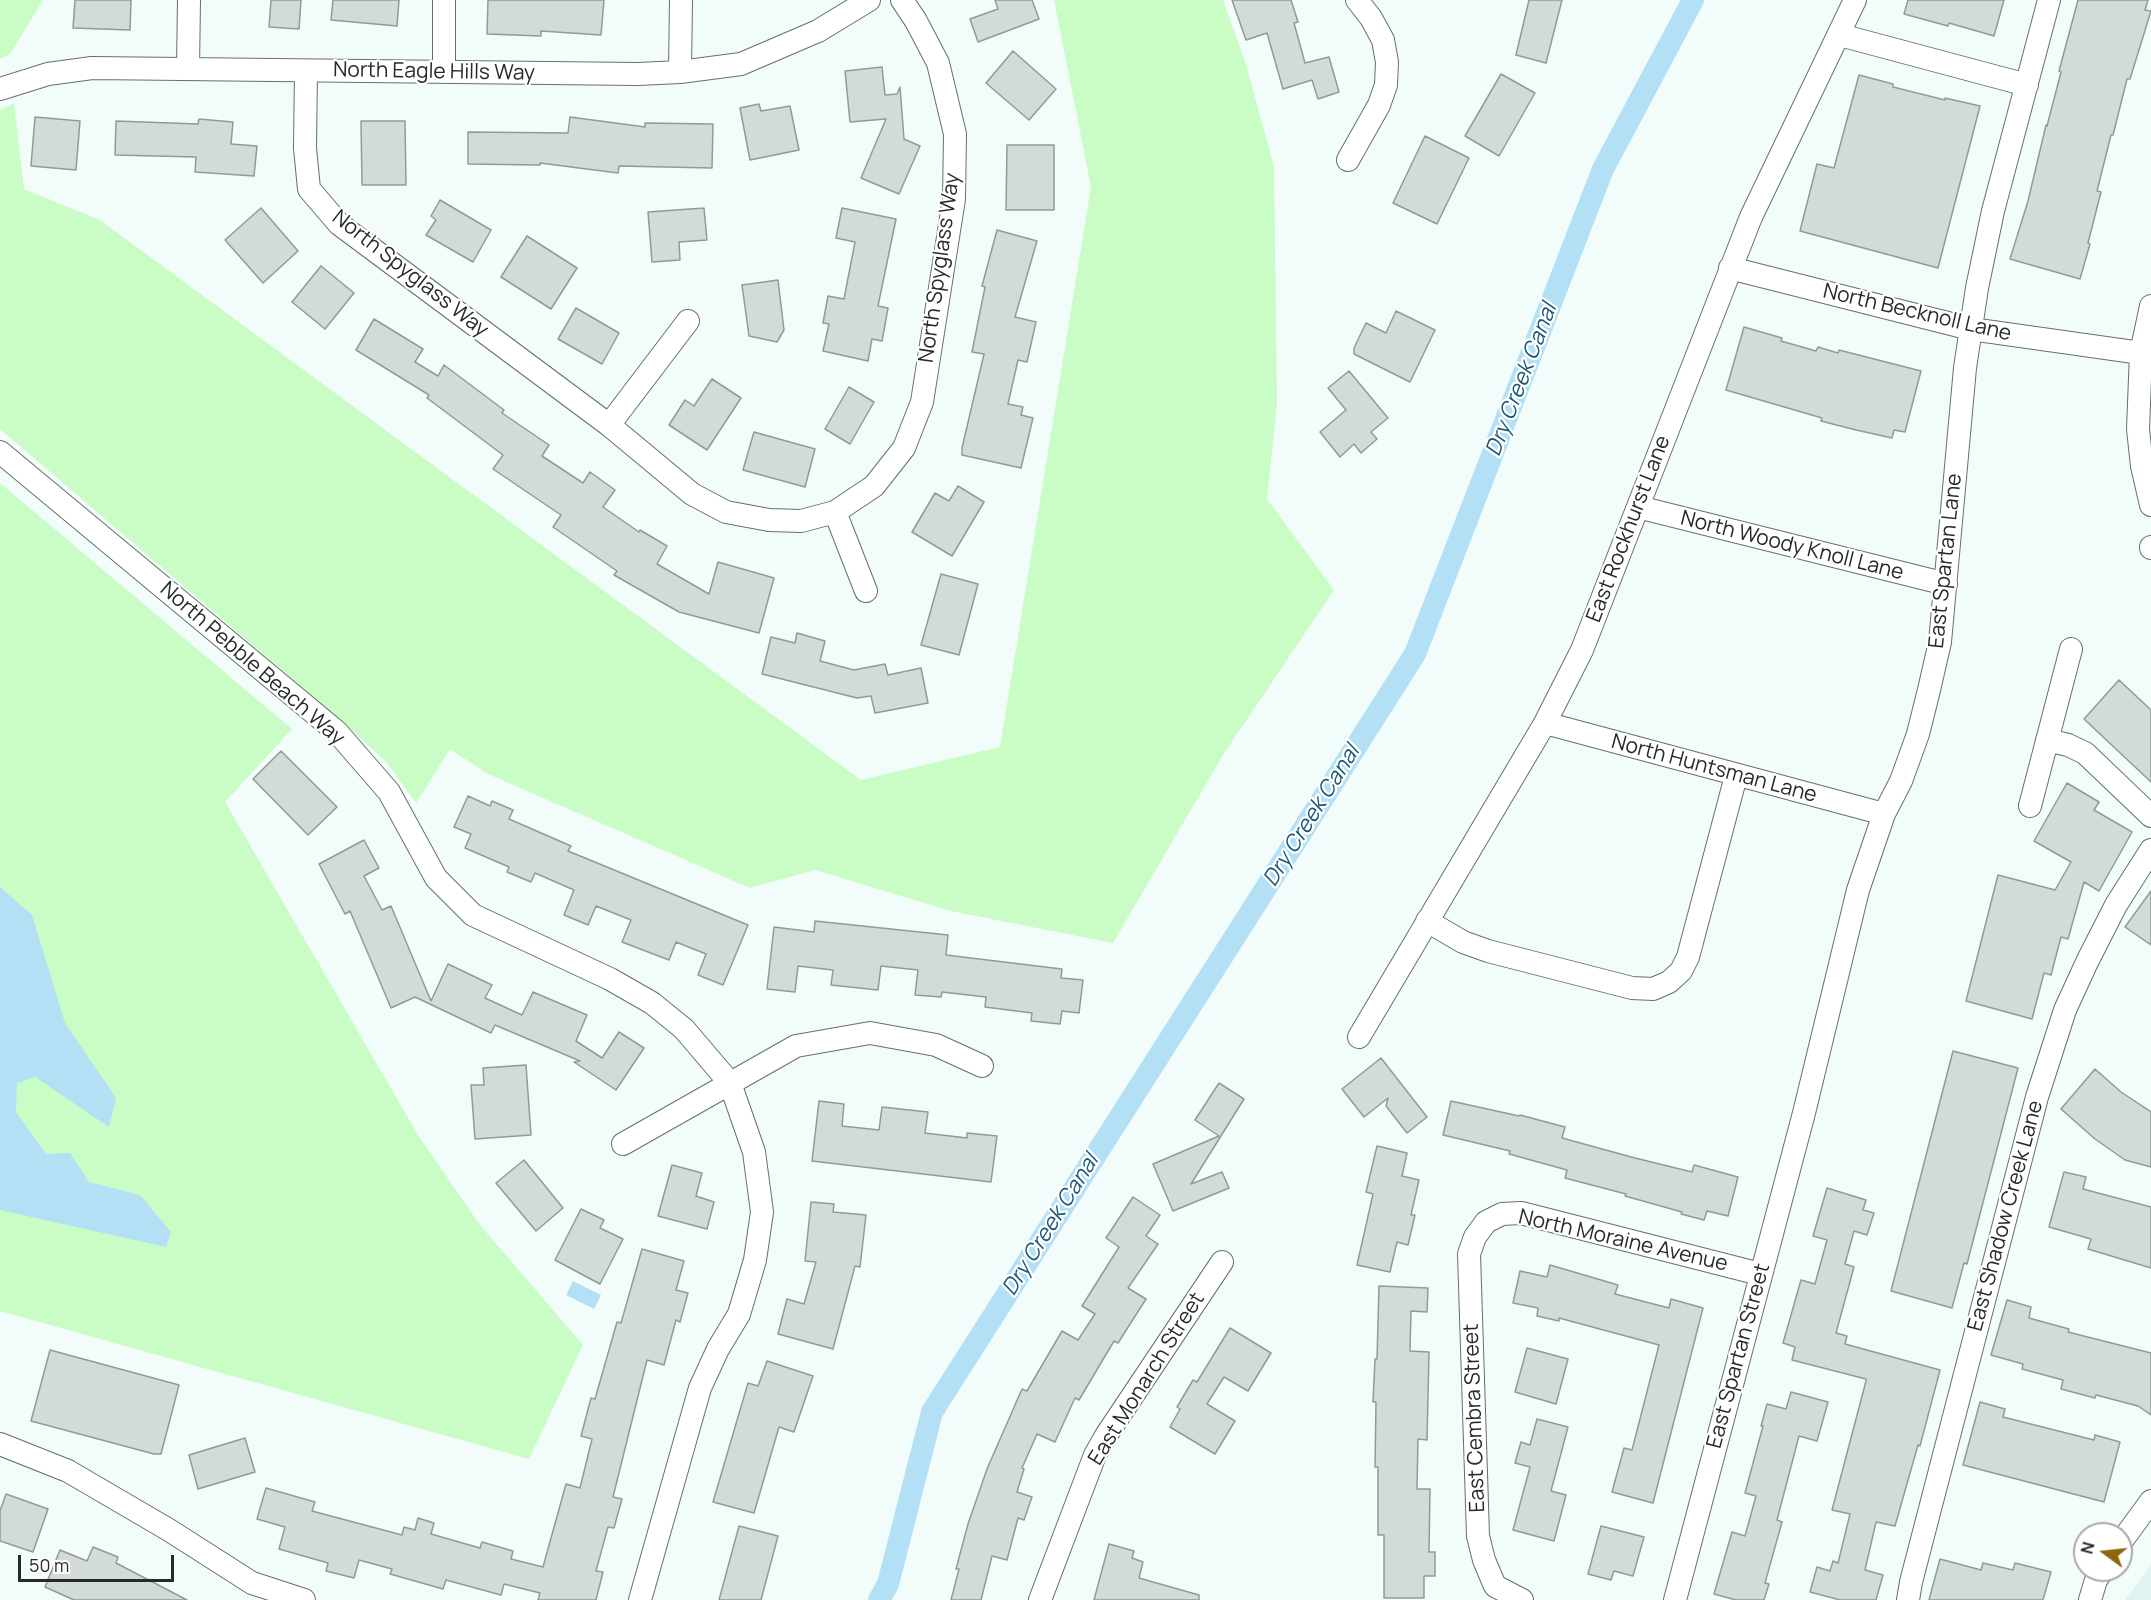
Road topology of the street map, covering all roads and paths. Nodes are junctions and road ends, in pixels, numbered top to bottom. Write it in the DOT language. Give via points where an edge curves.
graph roads {
  1 [pos="189,0"];
  2 [pos="444,0"];
  3 [pos="681,0"];
  4 [pos="869,0"];
  5 [pos="902,0"];
  6 [pos="1357,0"];
  7 [pos="1855,0"];
  8 [pos="2049,0"];
  9 [pos="1840,35"];
  10 [pos="188,69"];
  11 [pos="306,70"];
  12 [pos="444,72"];
  13 [pos="680,72"];
  14 [pos="2028,85"];
  15 [pos="0,89"];
  16 [pos="1348,160"];
  17 [pos="1730,268"];
  18 [pos="2151,306"];
  19 [pos="687,321"];
  20 [pos="1971,329"];
  21 [pos="2141,353"];
  22 [pos="609,425"];
  23 [pos="0,452"];
  24 [pos="2151,504"];
  25 [pos="1638,507"];
  26 [pos="835,512"];
  27 [pos="1946,584"];
  28 [pos="866,591"];
  29 [pos="2071,649"];
  30 [pos="1545,723"];
  31 [pos="2047,740"];
  32 [pos="1737,776"];
  33 [pos="2030,806"];
  34 [pos="1884,814"];
  35 [pos="2151,816"];
  36 [pos="2151,850"];
  37 [pos="1427,921"];
  38 [pos="1359,1037"];
  39 [pos="982,1066"];
  40 [pos="730,1083"];
  41 [pos="1804,1113"];
  42 [pos="623,1144"];
  43 [pos="1486,1222"];
  44 [pos="1222,1262"];
  45 [pos="1760,1274"];
  46 [pos="0,1444"];
  47 [pos="2151,1501"];
  48 [pos="2133,1526"];
  49 [pos="2095,1582"];
  50 [pos="304,1600"];
  51 [pos="640,1600"];
  52 [pos="1040,1600"];
  53 [pos="1522,1600"];
  54 [pos="1675,1600"];
  55 [pos="1908,1600"];
  56 [pos="2090,1600"];
  1 -- 10 [label="street"];
  2 -- 12 [label="street"];
  3 -- 13 [label="street"];
  4 -- 13 [label="street, North Eagle Hills Way" via="818,31 741,64"];
  5 -- 26 [label="street, North Spyglass Way" via="938,63 955,134 954,199 922,402 904,448 874,486"];
  6 -- 16 [label="street" via="1383,40 1386,85"];
  7 -- 9 [label="street, East Rockhurst Lane"];
  8 -- 14 [label="street, East Spartan Lane"];
  9 -- 14 [label="street"];
  9 -- 17 [label="street, East Rockhurst Lane"];
  10 -- 11 [label="street, North Eagle Hills Way"];
  10 -- 15 [label="street, North Eagle Hills Way" via="92,68 48,74"];
  11 -- 12 [label="street, North Eagle Hills Way"];
  11 -- 22 [label="street, North Spyglass Way" via="309,189 339,224"];
  12 -- 13 [label="street, North Eagle Hills Way"];
  14 -- 20 [label="street, East Spartan Lane" via="1993,211"];
  17 -- 20 [label="street, North Becknoll Lane"];
  17 -- 25 [label="street, East Rockhurst Lane"];
  18 -- 21 [label="street"];
  19 -- 22 [label="street"];
  20 -- 21 [label="street, North Becknoll Lane"];
  20 -- 27 [label="street, East Spartan Lane"];
  21 -- 24 [label="street" via="2138,429"];
  22 -- 26 [label="street, North Spyglass Way" via="692,494 726,512 801,522"];
  23 -- 40 [label="street, North Pebble Beach Way" via="337,732 389,792 436,878 473,915 610,979 652,1004 684,1029"];
  25 -- 27 [label="street, North Woody Knoll Lane"];
  25 -- 30 [label="street, East Rockhurst Lane" via="1582,650"];
  26 -- 28 [label="street"];
  27 -- 34 [label="street, East Spartan Lane" via="1940,642 1918,734"];
  29 -- 31 [label="street"];
  30 -- 32 [label="street, North Huntsman Lane"];
  30 -- 37 [label="street, East Rockhurst Lane"];
  31 -- 33 [label="street"];
  31 -- 35 [label="street" via="2085,753"];
  32 -- 34 [label="street, North Huntsman Lane"];
  32 -- 37 [label="street" via="1688,957 1682,971 1669,982 1653,989 1632,988 1488,951"];
  34 -- 41 [label="street, East Spartan Lane" via="1858,890"];
  36 -- 55 [label="street, East Shadow Creek Lane" via="2116,905 2065,1010 2044,1075"];
  37 -- 38 [label="street, East Rockhurst Lane"];
  39 -- 40 [label="street" via="936,1045 870,1033 796,1046"];
  40 -- 42 [label="street"];
  40 -- 51 [label="street, North Pebble Beach Way" via="754,1152 762,1212 755,1260 739,1314 700,1388"];
  41 -- 45 [label="street, East Spartan Street"];
  43 -- 45 [label="street, North Moraine Avenue" via="1502,1214 1521,1213"];
  43 -- 53 [label="street, East Cembra Street" via="1469,1254 1478,1536 1495,1586"];
  44 -- 52 [label="street, East Monarch Street" via="1095,1455"];
  45 -- 54 [label="street, East Spartan Street"];
  46 -- 50 [label="street" via="68,1471 252,1583"];
  47 -- 48 [label="street"];
  49 -- 56 [label="street"];
}
